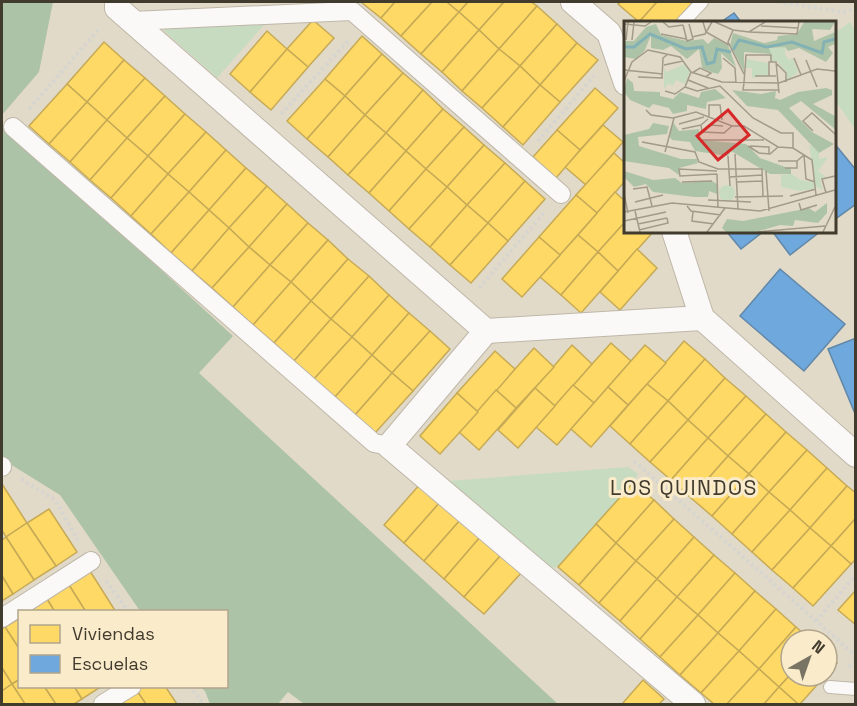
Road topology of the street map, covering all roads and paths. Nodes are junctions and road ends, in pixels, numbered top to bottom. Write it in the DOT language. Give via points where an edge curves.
graph roads {
  1 [pos="573,2"];
  2 [pos="702,2"];
  3 [pos="778,2"];
  4 [pos="855,9"];
  5 [pos="122,10"];
  6 [pos="684,21"];
  7 [pos="365,22"];
  8 [pos="616,51"];
  9 [pos="624,77"];
  10 [pos="13,127"];
  11 [pos="262,135"];
  12 [pos="522,159"];
  13 [pos="561,194"];
  14 [pos="674,232"];
  15 [pos="460,309"];
  16 [pos="702,318"];
  17 [pos="486,331"];
  18 [pos="389,446"];
  19 [pos="855,456"];
  20 [pos="634,461"];
  21 [pos="2,467"];
  22 [pos="91,561"];
  23 [pos="855,574"];
  24 [pos="128,610"];
  25 [pos="2,618"];
  26 [pos="816,621"];
  27 [pos="855,656"];
  28 [pos="130,688"];
  29 [pos="190,688"];
  30 [pos="839,688"];
  31 [pos="855,689"];
  32 [pos="103,705"];
  33 [pos="202,705"];
  34 [pos="693,705"];
  1 -- 8 [label="street" via="609,33"];
  2 -- 6 [label="lane"];
  3 -- 4 [label="path" via="844,12"];
  5 -- 7 [label="street" via="352,11"];
  5 -- 10 [label="path"];
  5 -- 11 [label="street"];
  7 -- 11 [label="path"];
  7 -- 12 [label="street"];
  8 -- 9 [label="street"];
  8 -- 12 [label="path"];
  10 -- 18 [label="street" via="374,443"];
  11 -- 15 [label="street"];
  12 -- 13 [label="street"];
  13 -- 15 [label="path"];
  14 -- 16 [label="street"];
  15 -- 17 [label="street"];
  16 -- 17 [label="street"];
  16 -- 19 [label="street"];
  17 -- 18 [label="street"];
  18 -- 34 [label="street"];
  20 -- 26 [label="path"];
  21 -- 22 [label="path" via="55,500"];
  22 -- 24 [label="path"];
  22 -- 25 [label="street"];
  23 -- 26 [label="path"];
  26 -- 27 [label="path"];
  28 -- 32 [label="street"];
  29 -- 33 [label="path"];
  30 -- 31 [label="lane"];
}
